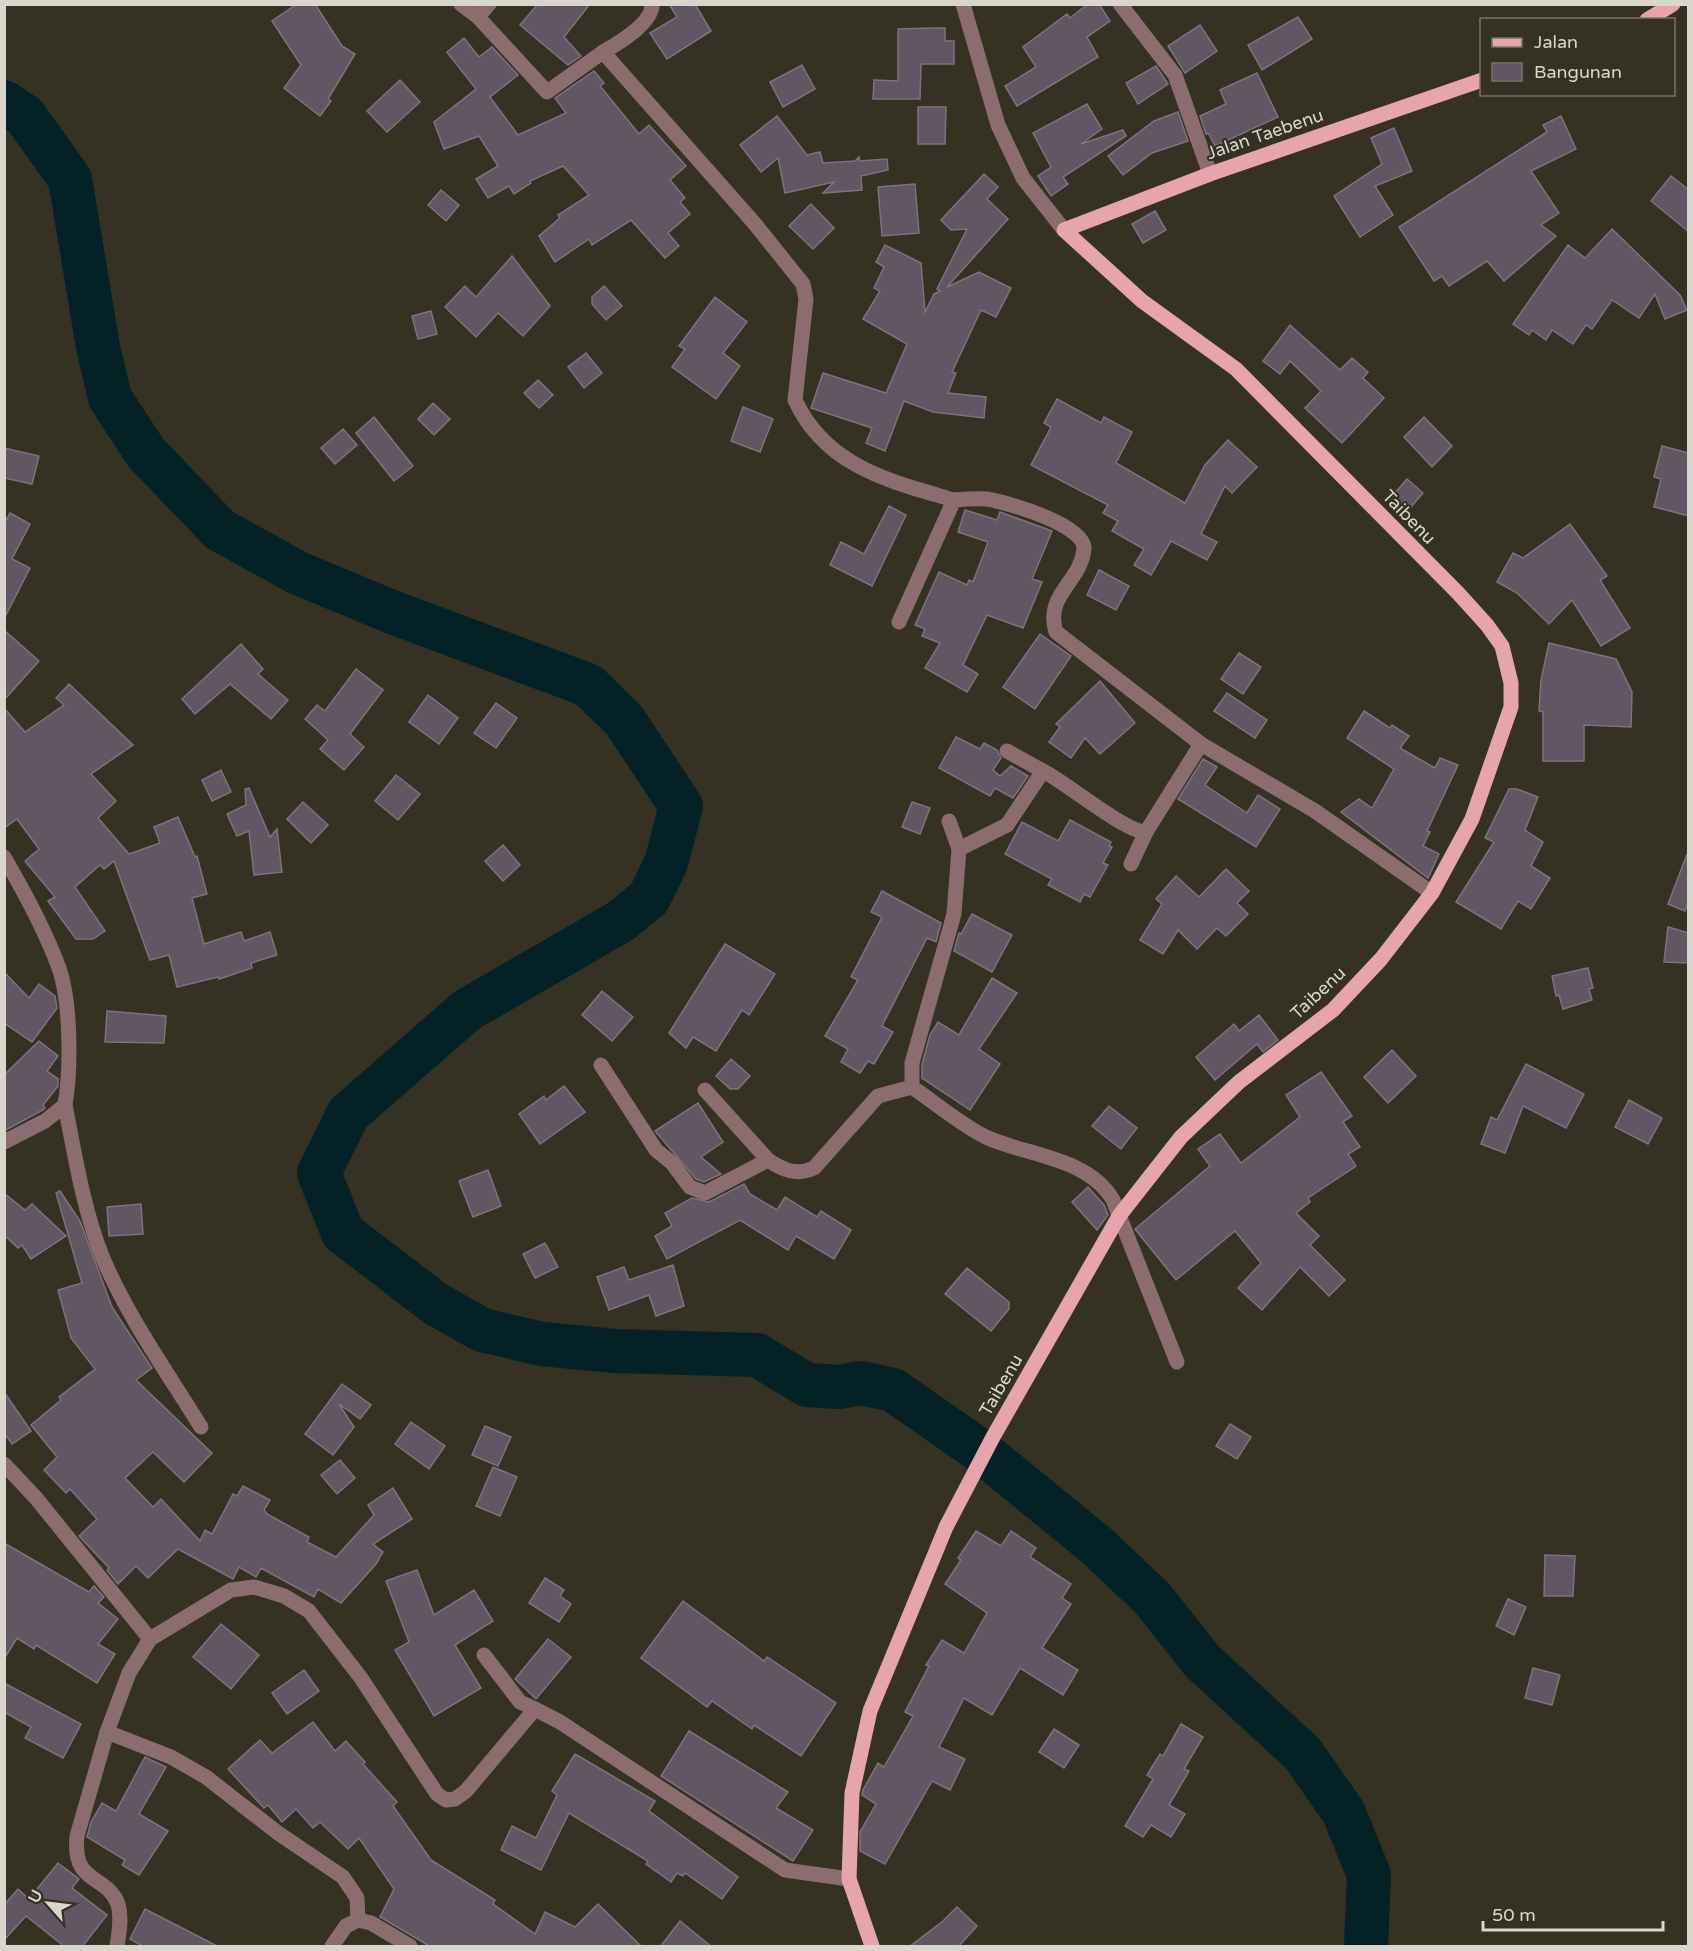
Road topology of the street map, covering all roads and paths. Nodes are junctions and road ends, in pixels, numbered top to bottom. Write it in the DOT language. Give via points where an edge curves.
graph roads {
  1 [pos="461,4"];
  2 [pos="489,4"];
  3 [pos="652,4"];
  4 [pos="963,4"];
  5 [pos="1120,4"];
  6 [pos="1673,4"];
  7 [pos="478,17"];
  8 [pos="1650,18"];
  9 [pos="603,52"];
  10 [pos="1480,81"];
  11 [pos="1210,174"];
  12 [pos="1064,230"];
  13 [pos="954,500"];
  14 [pos="900,622"];
  15 [pos="1201,744"];
  16 [pos="1007,751"];
  17 [pos="1043,771"];
  18 [pos="949,821"];
  19 [pos="1144,836"];
  20 [pos="959,849"];
  21 [pos="4,857"];
  22 [pos="1131,864"];
  23 [pos="1432,893"];
  24 [pos="601,1065"];
  25 [pos="912,1087"];
  26 [pos="705,1090"];
  27 [pos="65,1105"];
  28 [pos="4,1142"];
  29 [pos="768,1160"];
  30 [pos="1119,1216"];
  31 [pos="1177,1362"];
  32 [pos="201,1427"];
  33 [pos="4,1464"];
  34 [pos="150,1639"];
  35 [pos="484,1654"];
  36 [pos="535,1709"];
  37 [pos="108,1731"];
  38 [pos="849,1879"];
  39 [pos="358,1920"];
  40 [pos="117,1947"];
  41 [pos="332,1947"];
  42 [pos="410,1947"];
  43 [pos="872,1947"];
  1 -- 7 [label="street"];
  2 -- 7 [label="street"];
  3 -- 9 [label="street" via="649,17"];
  4 -- 12 [label="street" via="998,125 1023,178"];
  5 -- 11 [label="street" via="1175,75"];
  6 -- 8 [label="main road"];
  7 -- 9 [label="street" via="547,93"];
  9 -- 13 [label="street" via="803,284 806,299 795,400 801,415 844,458 877,477"];
  10 -- 11 [label="main road, Jalan Taebenu"];
  11 -- 12 [label="main road, Jalan Taebenu"];
  12 -- 23 [label="main road, Taibenu" via="1142,301 1236,369 1458,593 1502,646 1511,683 1511,707 1472,819"];
  13 -- 14 [label="street"];
  13 -- 15 [label="street" via="984,498 1006,503 1072,529 1081,537 1084,548 1077,569 1053,610 1056,632"];
  15 -- 19 [label="street"];
  15 -- 23 [label="street" via="1315,811"];
  16 -- 17 [label="street"];
  17 -- 19 [label="street"];
  17 -- 20 [label="street" via="1007,825"];
  18 -- 20 [label="street"];
  19 -- 22 [label="street"];
  20 -- 25 [label="street" via="954,914 912,1063"];
  21 -- 27 [label="street" via="28,899 59,970 66,1000 69,1078"];
  23 -- 30 [label="main road, Taibenu" via="1381,959 1333,1010 1239,1082 1181,1137"];
  24 -- 29 [label="street" via="656,1150 690,1187 705,1193"];
  25 -- 29 [label="street" via="878,1096 814,1168 803,1173 782,1169"];
  25 -- 30 [label="street" via="988,1138 1083,1171 1101,1182"];
  26 -- 29 [label="street"];
  27 -- 28 [label="street" via="45,1121"];
  27 -- 32 [label="street" via="86,1204 103,1257"];
  30 -- 31 [label="street"];
  30 -- 38 [label="main road, Taibenu" via="946,1527 870,1711 852,1793"];
  33 -- 34 [label="street"];
  34 -- 36 [label="street" via="231,1590 254,1587 284,1596 309,1611 335,1642 437,1794 446,1800 466,1791"];
  34 -- 37 [label="street" via="129,1673"];
  35 -- 36 [label="street" via="520,1702"];
  36 -- 38 [label="street" via="785,1870"];
  37 -- 39 [label="street" via="171,1757 206,1777 343,1877 357,1898"];
  37 -- 40 [label="street" via="75,1853 81,1868 117,1903"];
  38 -- 43 [label="main road"];
  39 -- 41 [label="street" via="346,1926"];
  39 -- 42 [label="street" via="371,1923"];
}
